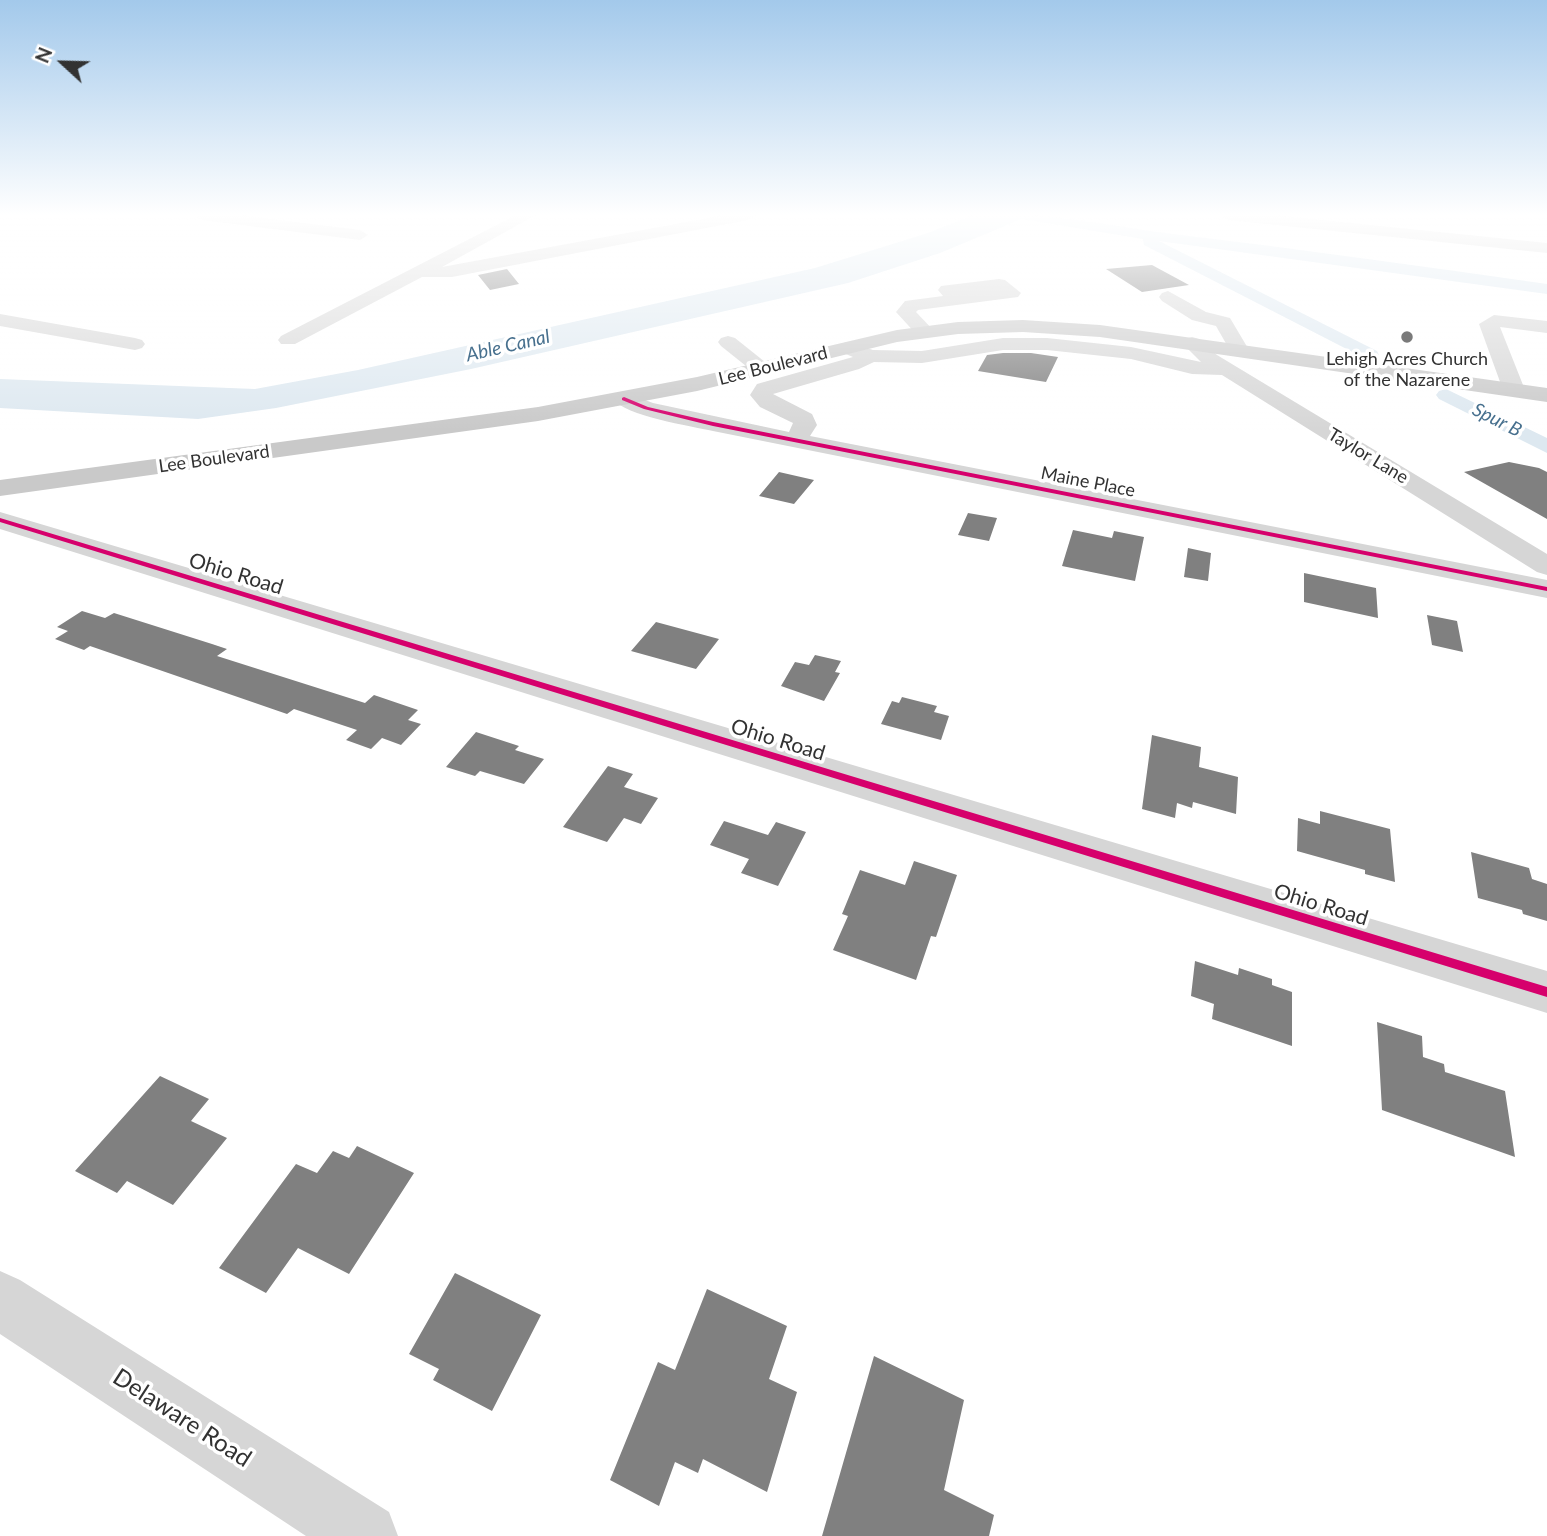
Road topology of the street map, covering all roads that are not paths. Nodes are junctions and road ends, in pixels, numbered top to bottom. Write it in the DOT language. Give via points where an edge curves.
graph roads {
  1 [pos="390,287"];
  2 [pos="1168,297"];
  3 [pos="958,299"];
  4 [pos="0,320"];
  5 [pos="1547,327"];
  6 [pos="925,332"];
  7 [pos="288,340"];
  8 [pos="728,342"];
  9 [pos="1192,343"];
  10 [pos="135,344"];
  11 [pos="848,348"];
  12 [pos="872,356"];
  13 [pos="1233,360"];
  14 [pos="763,370"];
  15 [pos="1514,390"];
  16 [pos="1547,395"];
  17 [pos="624,399"];
  18 [pos="796,440"];
  19 [pos="0,488"];
  20 [pos="0,520"];
  21 [pos="1547,566"];
  22 [pos="1547,589"];
  23 [pos="1547,992"];
  24 [pos="0,1300"];
  25 [pos="365,1536"];
  1 -- 7 [label="street"];
  2 -- 13 [label="street, Taylor Lane" via="1199,316 1223,322"];
  3 -- 6 [label="street" via="907,309"];
  4 -- 10 [label="street"];
  5 -- 15 [label="street" via="1489,324"];
  6 -- 9 [label="main road, Lee Boulevard" via="1045,327"];
  6 -- 11 [label="main road, Lee Boulevard"];
  8 -- 14 [label="street"];
  9 -- 13 [label="street, Taylor Lane"];
  11 -- 12 [label="street"];
  11 -- 14 [label="main road, Lee Boulevard"];
  12 -- 13 [label="street" via="922,357 1003,344 1131,353 1192,369"];
  12 -- 18 [label="street" via="765,389 761,395 768,402 804,419"];
  13 -- 15 [label="main road"];
  13 -- 21 [label="street, Taylor Lane"];
  14 -- 17 [label="main road, Lee Boulevard"];
  15 -- 16 [label="main road"];
  17 -- 18 [label="street, Maine Place" via="665,414"];
  17 -- 19 [label="main road, Lee Boulevard" via="441,429"];
  18 -- 22 [label="street, Maine Place"];
  20 -- 23 [label="street, Ohio Road"];
  24 -- 25 [label="street, Delaware Road"];
}
